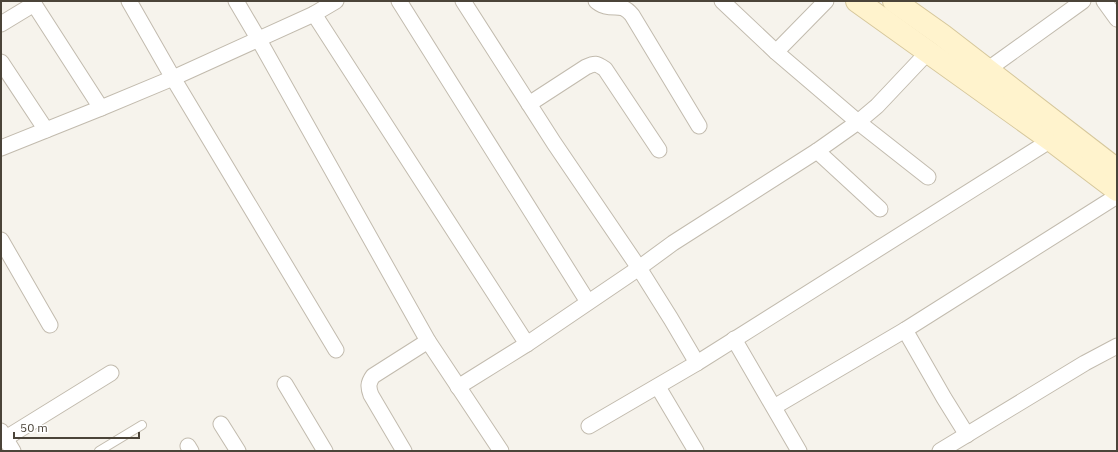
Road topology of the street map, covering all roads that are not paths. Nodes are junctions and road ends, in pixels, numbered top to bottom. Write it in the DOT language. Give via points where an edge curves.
graph roads {
  1 [pos="129,1"];
  2 [pos="236,1"];
  3 [pos="399,1"];
  4 [pos="463,1"];
  5 [pos="596,1"];
  6 [pos="722,1"];
  7 [pos="826,1"];
  8 [pos="857,1"];
  9 [pos="894,1"];
  10 [pos="1083,1"];
  11 [pos="1104,1"];
  12 [pos="33,2"];
  13 [pos="331,2"];
  14 [pos="633,5"];
  15 [pos="314,14"];
  16 [pos="1117,19"];
  17 [pos="1,24"];
  18 [pos="259,40"];
  19 [pos="776,52"];
  20 [pos="928,52"];
  21 [pos="1,62"];
  22 [pos="987,70"];
  23 [pos="173,78"];
  24 [pos="529,104"];
  25 [pos="101,108"];
  26 [pos="858,122"];
  27 [pos="699,126"];
  28 [pos="46,130"];
  29 [pos="1051,140"];
  30 [pos="1,148"];
  31 [pos="659,150"];
  32 [pos="817,151"];
  33 [pos="1117,170"];
  34 [pos="928,178"];
  35 [pos="1117,190"];
  36 [pos="1117,196"];
  37 [pos="880,209"];
  38 [pos="1,240"];
  39 [pos="638,268"];
  40 [pos="588,302"];
  41 [pos="50,325"];
  42 [pos="905,330"];
  43 [pos="734,339"];
  44 [pos="428,341"];
  45 [pos="527,344"];
  46 [pos="1117,346"];
  47 [pos="336,350"];
  48 [pos="697,363"];
  49 [pos="111,373"];
  50 [pos="285,384"];
  51 [pos="458,387"];
  52 [pos="658,387"];
  53 [pos="774,407"];
  54 [pos="221,424"];
  55 [pos="142,425"];
  56 [pos="589,426"];
  57 [pos="967,435"];
  58 [pos="5,440"];
  59 [pos="99,451"];
  60 [pos="238,451"];
  61 [pos="325,451"];
  62 [pos="404,451"];
  63 [pos="501,451"];
  64 [pos="696,451"];
  65 [pos="799,451"];
  66 [pos="940,451"];
  1 -- 23 [label="street"];
  2 -- 18 [label="street"];
  3 -- 40 [label="street"];
  4 -- 24 [label="street"];
  5 -- 14 [label="street" via="604,6"];
  6 -- 19 [label="street"];
  7 -- 19 [label="street"];
  8 -- 20 [label="street"];
  9 -- 22 [label="street"];
  10 -- 22 [label="street"];
  11 -- 16 [label="street"];
  12 -- 17 [label="street"];
  12 -- 25 [label="street"];
  13 -- 15 [label="street"];
  14 -- 27 [label="street" via="632,15"];
  15 -- 18 [label="street"];
  15 -- 45 [label="street"];
  18 -- 23 [label="street"];
  18 -- 44 [label="street"];
  19 -- 26 [label="street"];
  20 -- 26 [label="street" via="877,106"];
  20 -- 29 [label="street"];
  21 -- 28 [label="street"];
  22 -- 33 [label="street"];
  23 -- 25 [label="street"];
  23 -- 47 [label="street"];
  24 -- 31 [label="street" via="586,67 599,65"];
  24 -- 39 [label="street"];
  25 -- 28 [label="street"];
  26 -- 32 [label="street"];
  26 -- 34 [label="street"];
  28 -- 30 [label="street"];
  29 -- 35 [label="street"];
  29 -- 43 [label="street"];
  32 -- 37 [label="street"];
  32 -- 39 [label="street" via="673,242"];
  36 -- 42 [label="street"];
  38 -- 41 [label="street"];
  39 -- 40 [label="street"];
  39 -- 48 [label="street"];
  40 -- 45 [label="street"];
  42 -- 53 [label="street"];
  42 -- 57 [label="street"];
  43 -- 48 [label="street"];
  43 -- 53 [label="street"];
  44 -- 51 [label="street"];
  44 -- 62 [label="street" via="373,376 368,382 371,394"];
  45 -- 51 [label="street"];
  46 -- 57 [label="street"];
  48 -- 52 [label="street"];
  49 -- 58 [label="street"];
  50 -- 61 [label="street"];
  51 -- 63 [label="street"];
  52 -- 56 [label="street"];
  52 -- 64 [label="street"];
  53 -- 65 [label="street"];
  54 -- 60 [label="street"];
  55 -- 59 [label="lane"];
  57 -- 66 [label="street"];
}
